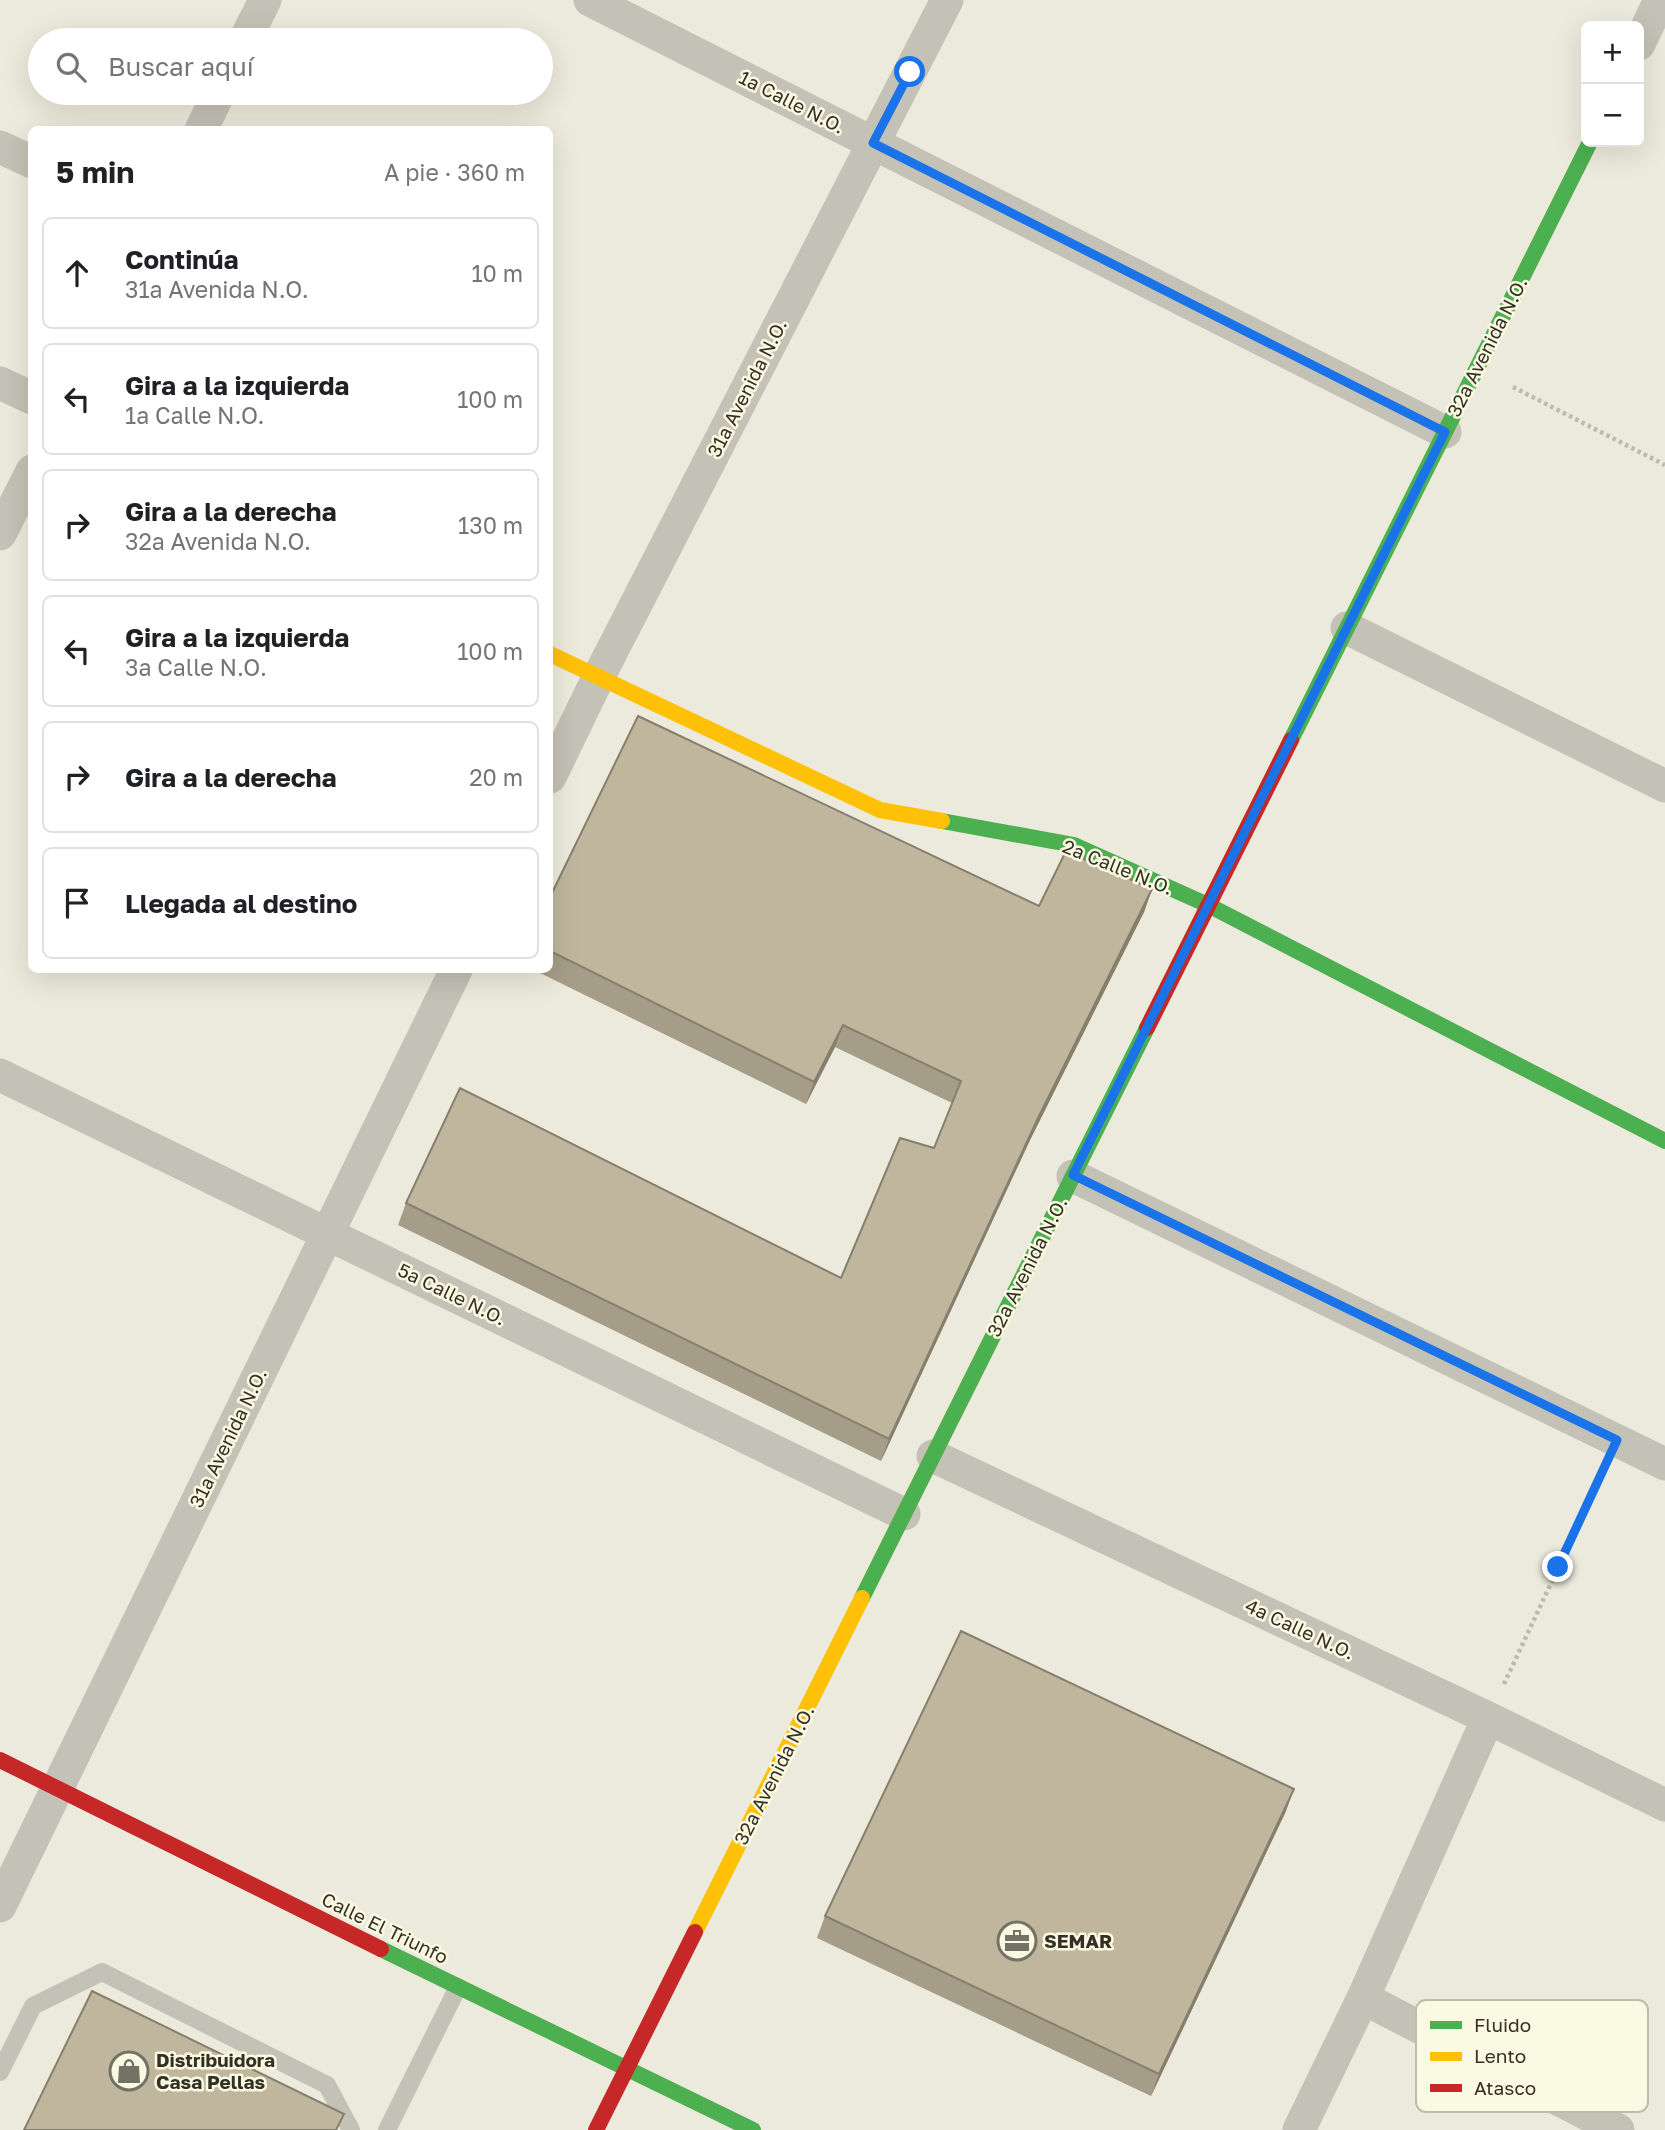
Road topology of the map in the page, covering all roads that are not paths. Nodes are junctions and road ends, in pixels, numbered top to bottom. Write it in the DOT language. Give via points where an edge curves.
graph roads {
  1 [pos="265,0"];
  2 [pos="590,0"];
  3 [pos="947,0"];
  4 [pos="1660,0"];
  5 [pos="251,28"];
  6 [pos="1644,34"];
  7 [pos="213,105"];
  8 [pos="203,126"];
  9 [pos="873,143"];
  10 [pos="0,147"];
  11 [pos="1588,147"];
  12 [pos="28,160"];
  13 [pos="0,383"];
  14 [pos="28,396"];
  15 [pos="1445,432"];
  16 [pos="28,479"];
  17 [pos="0,534"];
  18 [pos="1347,628"];
  19 [pos="553,656"];
  20 [pos="598,678"];
  21 [pos="553,771"];
  22 [pos="1665,786"];
  23 [pos="1208,905"];
  24 [pos="455,973"];
  25 [pos="0,1075"];
  26 [pos="1665,1141"];
  27 [pos="1073,1175"];
  28 [pos="327,1233"];
  29 [pos="933,1455"];
  30 [pos="1665,1464"];
  31 [pos="904,1514"];
  32 [pos="1488,1718"];
  33 [pos="0,1760"];
  34 [pos="58,1790"];
  35 [pos="1665,1805"];
  36 [pos="0,1906"];
  37 [pos="458,1987"];
  38 [pos="1363,1997"];
  39 [pos="1416,2025"];
  40 [pos="627,2069"];
  41 [pos="0,2071"];
  42 [pos="1583,2112"];
  43 [pos="351,2130"];
  44 [pos="387,2130"];
  45 [pos="596,2130"];
  46 [pos="753,2130"];
  47 [pos="1299,2130"];
  48 [pos="1618,2130"];
  1 -- 5 [label="street"];
  2 -- 9 [label="street, 1a Calle N.O."];
  3 -- 9 [label="street, 31a Avenida N.O."];
  4 -- 6 [label="street"];
  7 -- 8 [label="street"];
  9 -- 15 [label="street, 1a Calle N.O."];
  9 -- 20 [label="street, 31a Avenida N.O."];
  10 -- 12 [label="street"];
  11 -- 15 [label="street, 32a Avenida N.O."];
  13 -- 14 [label="street"];
  15 -- 18 [label="street, 32a Avenida N.O."];
  16 -- 17 [label="street"];
  18 -- 22 [label="street"];
  18 -- 23 [label="street, 32a Avenida N.O."];
  19 -- 20 [label="street, 2a Calle N.O."];
  20 -- 21 [label="street, 31a Avenida N.O."];
  20 -- 23 [label="street, 2a Calle N.O." via="880,810 1074,845"];
  23 -- 26 [label="street, 2a Calle N.O."];
  23 -- 27 [label="street, 32a Avenida N.O."];
  24 -- 28 [label="street, 31a Avenida N.O."];
  25 -- 28 [label="street, 5a Calle N.O."];
  27 -- 29 [label="street, 32a Avenida N.O."];
  27 -- 30 [label="street"];
  28 -- 31 [label="street, 5a Calle N.O."];
  28 -- 34 [label="street, 31a Avenida N.O."];
  29 -- 31 [label="street, 32a Avenida N.O."];
  29 -- 32 [label="street, 4a Calle N.O."];
  31 -- 40 [label="street, 32a Avenida N.O."];
  32 -- 35 [label="street, 4a Calle N.O."];
  32 -- 38 [label="street"];
  33 -- 34 [label="street, Calle El Triunfo"];
  34 -- 36 [label="street, 31a Avenida N.O."];
  34 -- 37 [label="street, Calle El Triunfo"];
  37 -- 40 [label="street, Calle El Triunfo"];
  37 -- 44 [label="lane"];
  38 -- 39 [label="street"];
  38 -- 47 [label="street"];
  40 -- 45 [label="street, 32a Avenida N.O."];
  40 -- 46 [label="street, Calle El Triunfo"];
  41 -- 43 [label="lane" via="33,2006 102,1972 327,2085"];
  42 -- 48 [label="street"];
}
